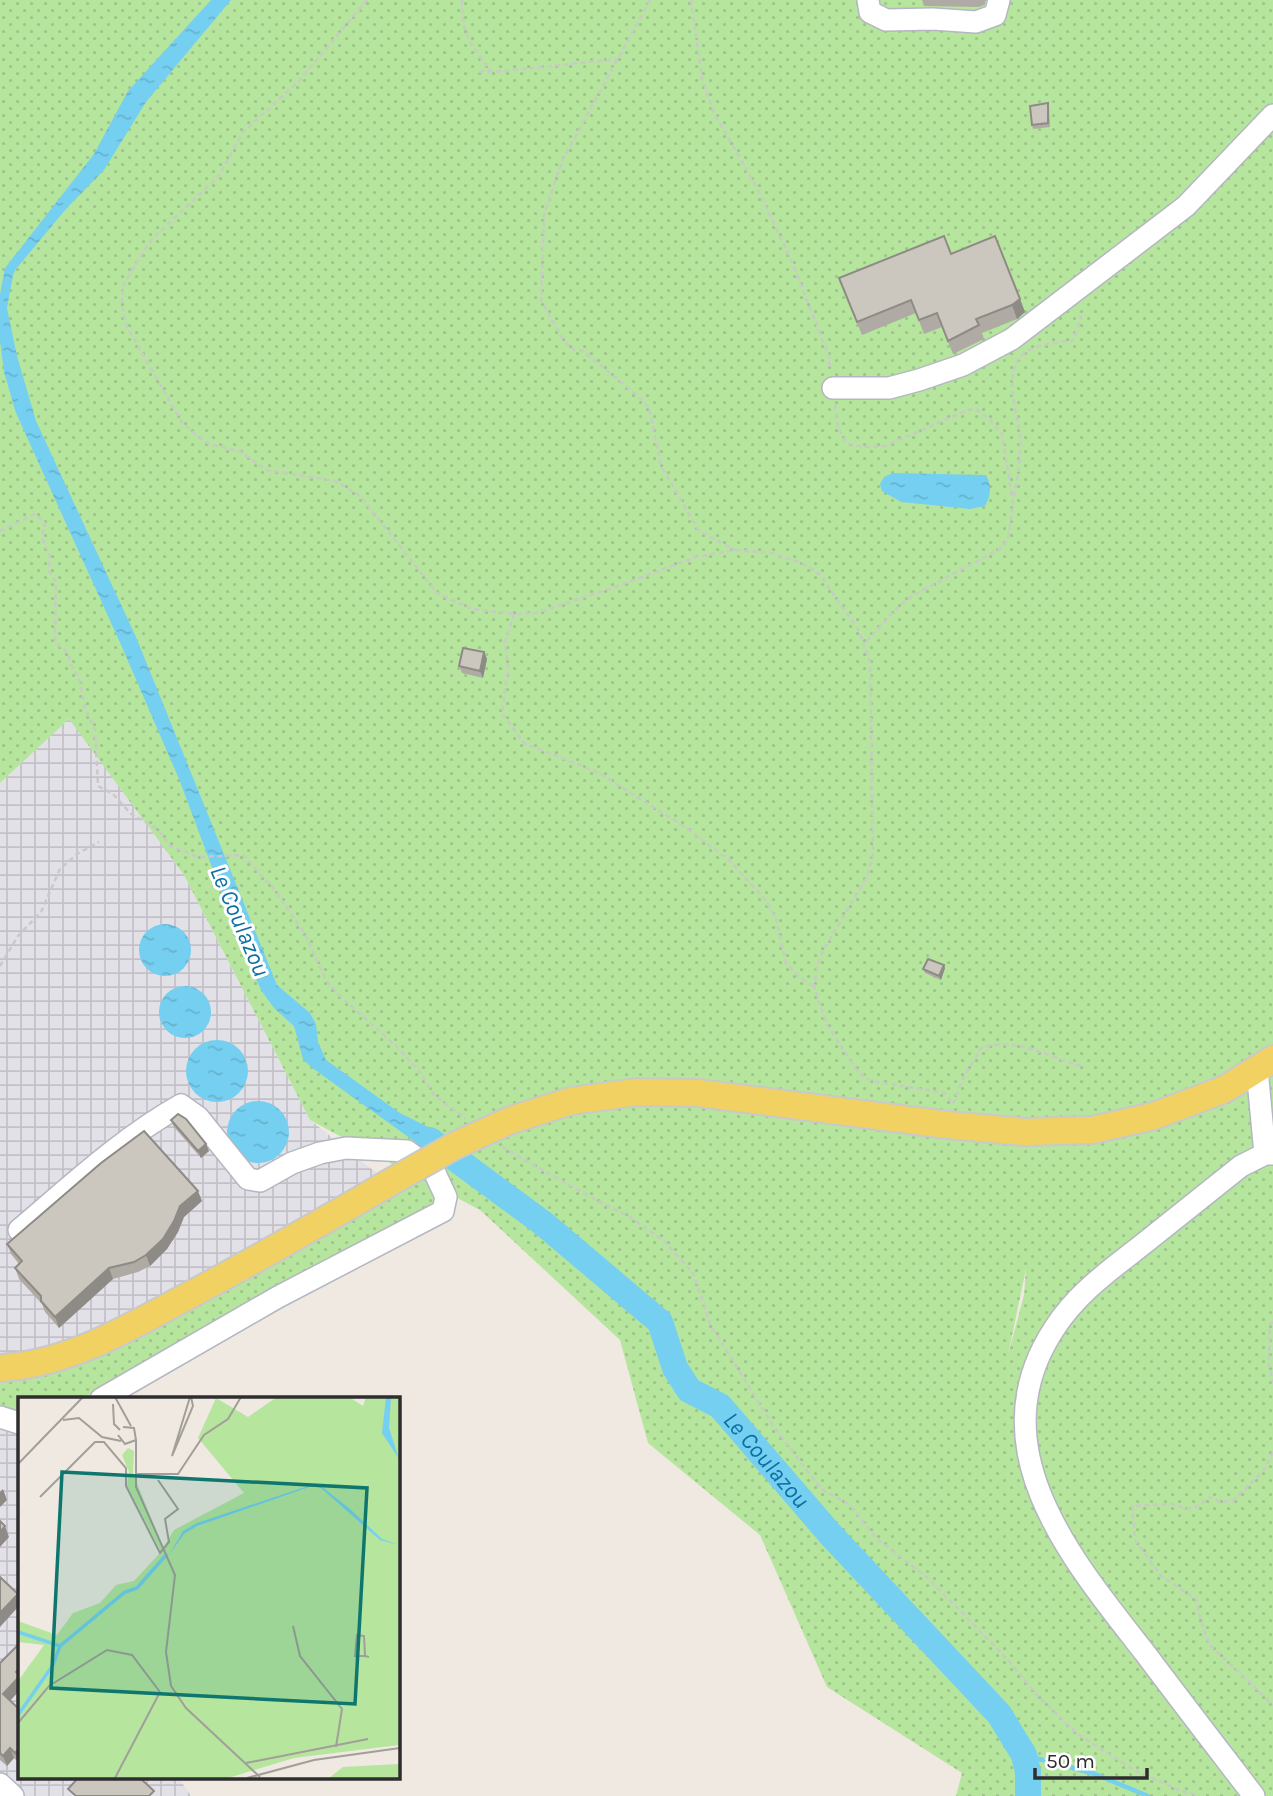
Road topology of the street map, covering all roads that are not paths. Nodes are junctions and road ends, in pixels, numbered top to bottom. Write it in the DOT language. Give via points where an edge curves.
graph roads {
  1 [pos="867,0"];
  2 [pos="999,0"];
  3 [pos="1273,116"];
  4 [pos="832,388"];
  5 [pos="1265,1064"];
  6 [pos="1269,1154"];
  7 [pos="19,1230"];
  8 [pos="0,1368"];
  9 [pos="105,1397"];
  10 [pos="0,1417"];
  11 [pos="18,1423"];
  12 [pos="0,1784"];
  13 [pos="13,1796"];
  14 [pos="1254,1796"];
  1 -- 2 [label="street" via="870,12 886,20 976,22 995,15"];
  3 -- 4 [label="street" via="1186,206 1012,339 963,365 888,388"];
  5 -- 6 [label="street"];
  5 -- 8 [label="main road, bridge" via="1225,1089 1154,1116 1092,1130 1025,1132 951,1115 698,1093 637,1092 570,1101 511,1120 456,1145 252,1262 97,1343 51,1360"];
  6 -- 14 [label="street" via="1241,1166 1072,1305 1037,1360 1024,1423 1033,1476 1056,1530 1104,1601"];
  7 -- 9 [label="street" via="109,1153 181,1105 198,1117 248,1179 260,1181 292,1163 345,1148 407,1151 434,1171 441,1184 446,1197 443,1211 278,1297"];
  10 -- 11 [label="street"];
  12 -- 13 [label="street"];
}
